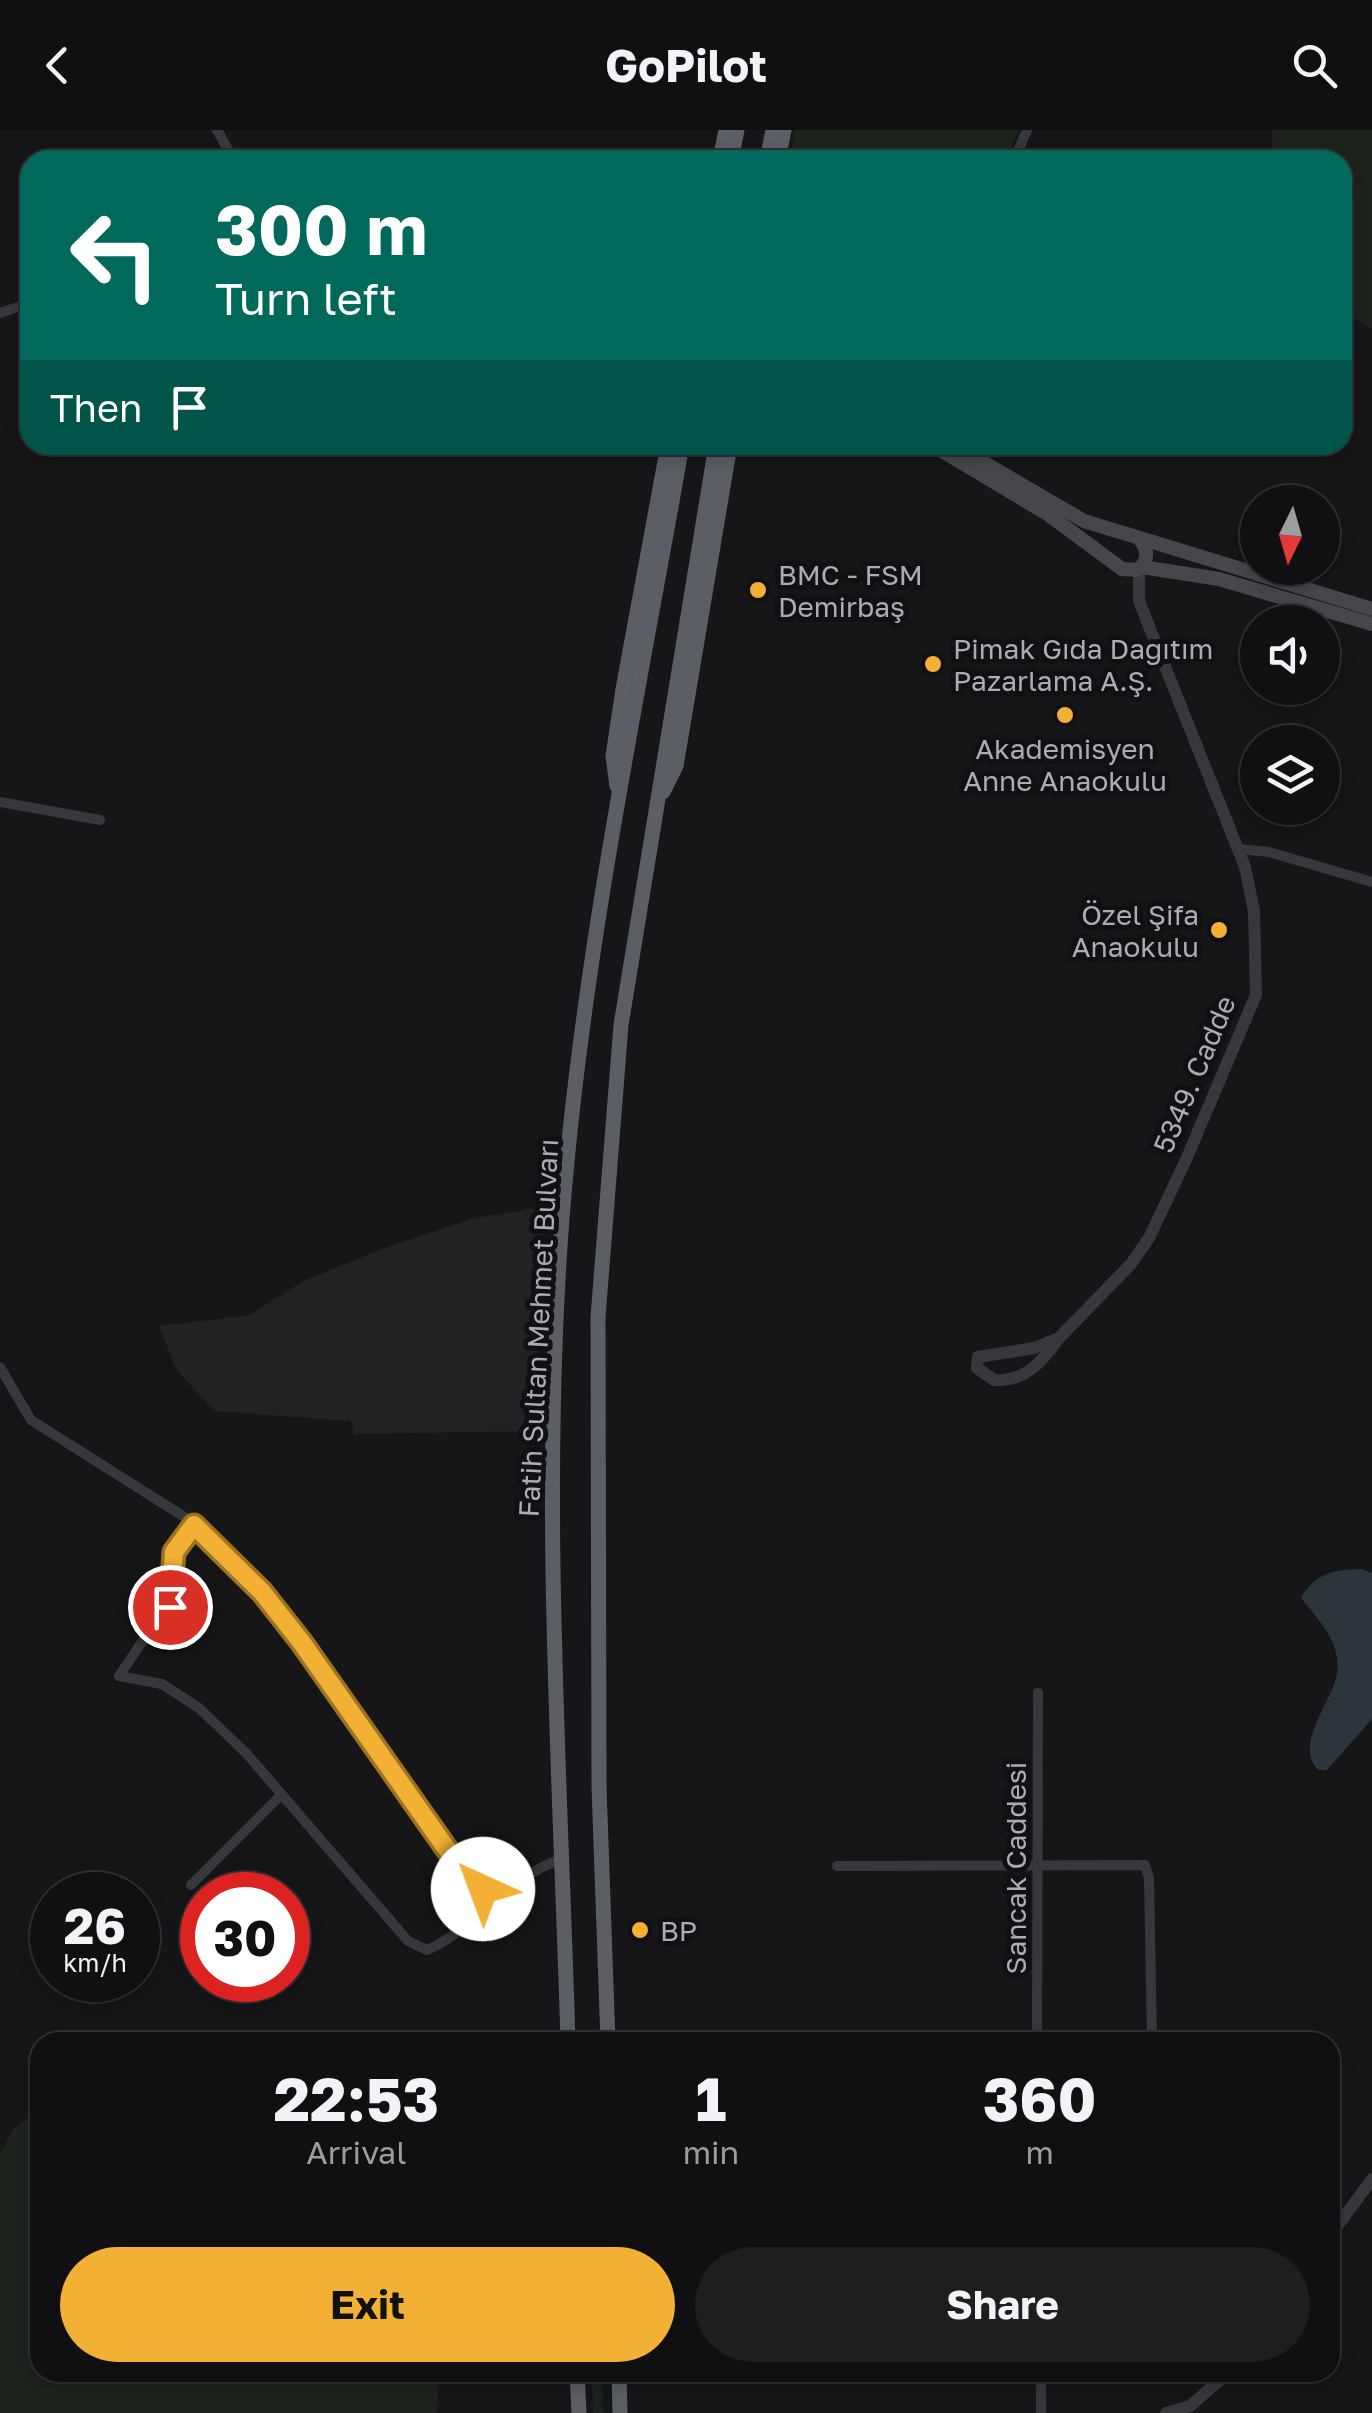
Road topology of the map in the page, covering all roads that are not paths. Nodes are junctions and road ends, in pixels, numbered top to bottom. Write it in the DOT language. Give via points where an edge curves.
graph roads {
  1 [pos="666,455"];
  2 [pos="680,455"];
  3 [pos="714,455"];
  4 [pos="728,455"];
  5 [pos="948,455"];
  6 [pos="971,455"];
  7 [pos="1134,539"];
  8 [pos="1120,568"];
  9 [pos="1140,568"];
  10 [pos="1139,601"];
  11 [pos="1372,608"];
  12 [pos="1372,624"];
  13 [pos="0,802"];
  14 [pos="620,803"];
  15 [pos="656,810"];
  16 [pos="100,820"];
  17 [pos="1239,849"];
  18 [pos="1372,882"];
  19 [pos="1059,1338"];
  20 [pos="0,1367"];
  21 [pos="194,1525"];
  22 [pos="1038,1693"];
  23 [pos="279,1797"];
  24 [pos="562,1859"];
  25 [pos="837,1866"];
  26 [pos="1037,1868"];
  27 [pos="205,1872"];
  28 [pos="498,1896"];
  29 [pos="568,2032"];
  30 [pos="608,2032"];
  31 [pos="1037,2032"];
  32 [pos="1152,2032"];
  33 [pos="1372,2179"];
  34 [pos="1340,2222"];
  35 [pos="578,2382"];
  36 [pos="619,2382"];
  37 [pos="1041,2382"];
  38 [pos="1217,2382"];
  39 [pos="579,2413"];
  40 [pos="620,2413"];
  41 [pos="1042,2413"];
  42 [pos="1166,2413"];
  1 -- 14 [label="highway" via="614,756"];
  2 -- 14 [label="highway, Fatih Sultan Mehmet Bulvarı"];
  3 -- 15 [label="highway"];
  4 -- 15 [label="highway" via="676,766"];
  5 -- 8 [label="main road"];
  6 -- 7 [label="main road" via="1073,516"];
  7 -- 8 [label="main road" via="1114,551"];
  7 -- 9 [label="main road" via="1146,551"];
  7 -- 11 [label="main road"];
  8 -- 9 [label="main road"];
  8 -- 10 [label="street"];
  9 -- 10 [label="street, 5349. Cadde"];
  9 -- 12 [label="main road" via="1219,579"];
  10 -- 17 [label="street, 5349. Cadde"];
  13 -- 16 [label="street"];
  14 -- 24 [label="highway, Fatih Sultan Mehmet Bulvarı" via="587,988 562,1220 552,1509"];
  15 -- 30 [label="highway" via="621,1026 598,1317 599,1786"];
  17 -- 18 [label="street"];
  17 -- 19 [label="street, 5349. Cadde" via="1254,911 1257,978 1250,1013 1149,1238"];
  19 -- 19 [label="street, 5349. Cadde" via="978,1357 976,1368 994,1380 1017,1378 1044,1360"];
  20 -- 21 [label="street" via="31,1420"];
  21 -- 23 [label="street" via="174,1552 167,1617 119,1676 162,1684 199,1708"];
  21 -- 28 [label="street" via="302,1643 465,1875"];
  22 -- 26 [label="street, Sancak Caddesi"];
  23 -- 27 [label="street"];
  23 -- 28 [label="street" via="408,1941 427,1950"];
  24 -- 28 [label="street" via="541,1865"];
  24 -- 29 [label="highway, Fatih Sultan Mehmet Bulvarı"];
  25 -- 26 [label="street"];
  26 -- 31 [label="street, Sancak Caddesi"];
  26 -- 32 [label="street" via="1145,1865"];
  33 -- 34 [label="street"];
  35 -- 39 [label="highway"];
  36 -- 40 [label="highway"];
  37 -- 41 [label="street"];
  38 -- 42 [label="street" via="1190,2406"];
}
